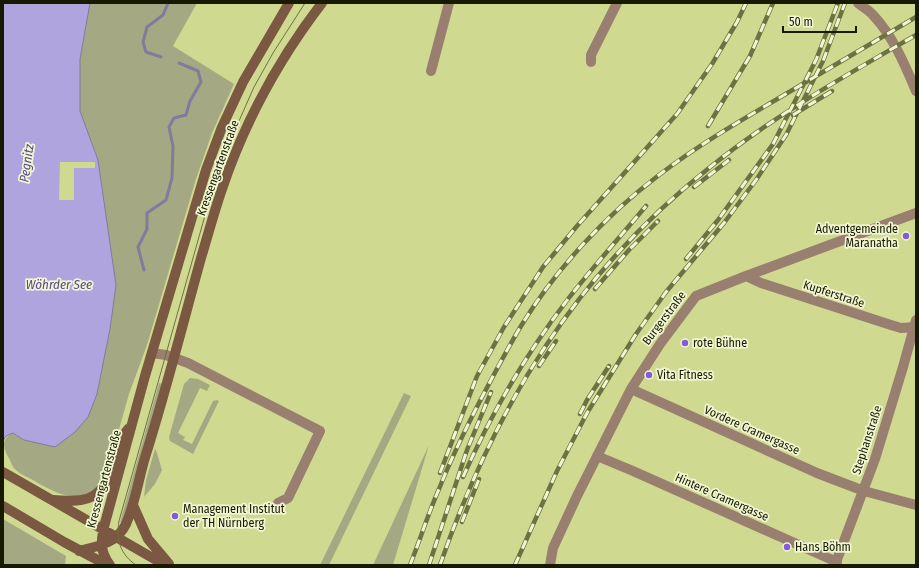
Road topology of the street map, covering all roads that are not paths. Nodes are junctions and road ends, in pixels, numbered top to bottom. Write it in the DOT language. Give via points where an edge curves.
graph roads {
  1 [pos="289,3"];
  2 [pos="322,3"];
  3 [pos="449,3"];
  4 [pos="617,3"];
  5 [pos="858,3"];
  6 [pos="591,62"];
  7 [pos="431,71"];
  8 [pos="916,91"];
  9 [pos="916,213"];
  10 [pos="746,276"];
  11 [pos="915,325"];
  12 [pos="152,353"];
  13 [pos="174,358"];
  14 [pos="631,389"];
  15 [pos="134,419"];
  16 [pos="597,456"];
  17 [pos="3,472"];
  18 [pos="864,491"];
  19 [pos="51,500"];
  20 [pos="278,503"];
  21 [pos="132,505"];
  22 [pos="916,505"];
  23 [pos="3,506"];
  24 [pos="103,530"];
  25 [pos="116,537"];
  26 [pos="101,546"];
  27 [pos="79,551"];
  28 [pos="836,563"];
  29 [pos="107,565"];
  30 [pos="110,565"];
  31 [pos="165,565"];
  32 [pos="170,565"];
  33 [pos="550,565"];
  1 -- 12 [label="main road, Kressengartenstraße" via="242,82 219,134 201,185"];
  2 -- 13 [label="main road, Kressengartenstraße" via="283,59 238,147 217,204"];
  3 -- 7 [label="street"];
  4 -- 6 [label="street" via="591,55"];
  5 -- 8 [label="street" via="884,28"];
  9 -- 10 [label="street, Burgerstraße"];
  10 -- 11 [label="street, Kupferstraße" via="901,328"];
  10 -- 14 [label="street, Burgerstraße" via="696,296 660,344"];
  11 -- 18 [label="street, Stephanstraße"];
  12 -- 13 [label="street"];
  12 -- 15 [label="main road, Kressengartenstraße"];
  13 -- 20 [label="street" via="188,362 320,430 288,498"];
  13 -- 21 [label="main road, Kressengartenstraße"];
  14 -- 16 [label="street, Burgerstraße"];
  14 -- 18 [label="street, Vordere Cramergasse" via="816,473"];
  15 -- 19 [label="main road, Kressengartenstraße" via="118,444 107,479 99,492 89,499"];
  15 -- 24 [label="main road, Kressengartenstraße"];
  16 -- 28 [label="street, Hintere Cramergasse"];
  16 -- 33 [label="street, Burgerstraße" via="553,548"];
  17 -- 19 [label="main road"];
  18 -- 22 [label="street, Vordere Cramergasse"];
  18 -- 28 [label="street, Stephanstraße"];
  19 -- 24 [label="main road"];
  21 -- 25 [label="main road, Kressengartenstraße" via="126,524"];
  21 -- 32 [label="main road" via="148,539"];
  23 -- 27 [label="main road"];
  24 -- 25 [label="main road"];
  24 -- 26 [label="main road, Kressengartenstraße"];
  25 -- 26 [label="main road, Kressengartenstraße"];
  25 -- 31 [label="main road"];
  26 -- 27 [label="main road, Kressengartenstraße"];
  26 -- 30 [label="main road, Kressengartenstraße"];
  27 -- 29 [label="main road"];
}
